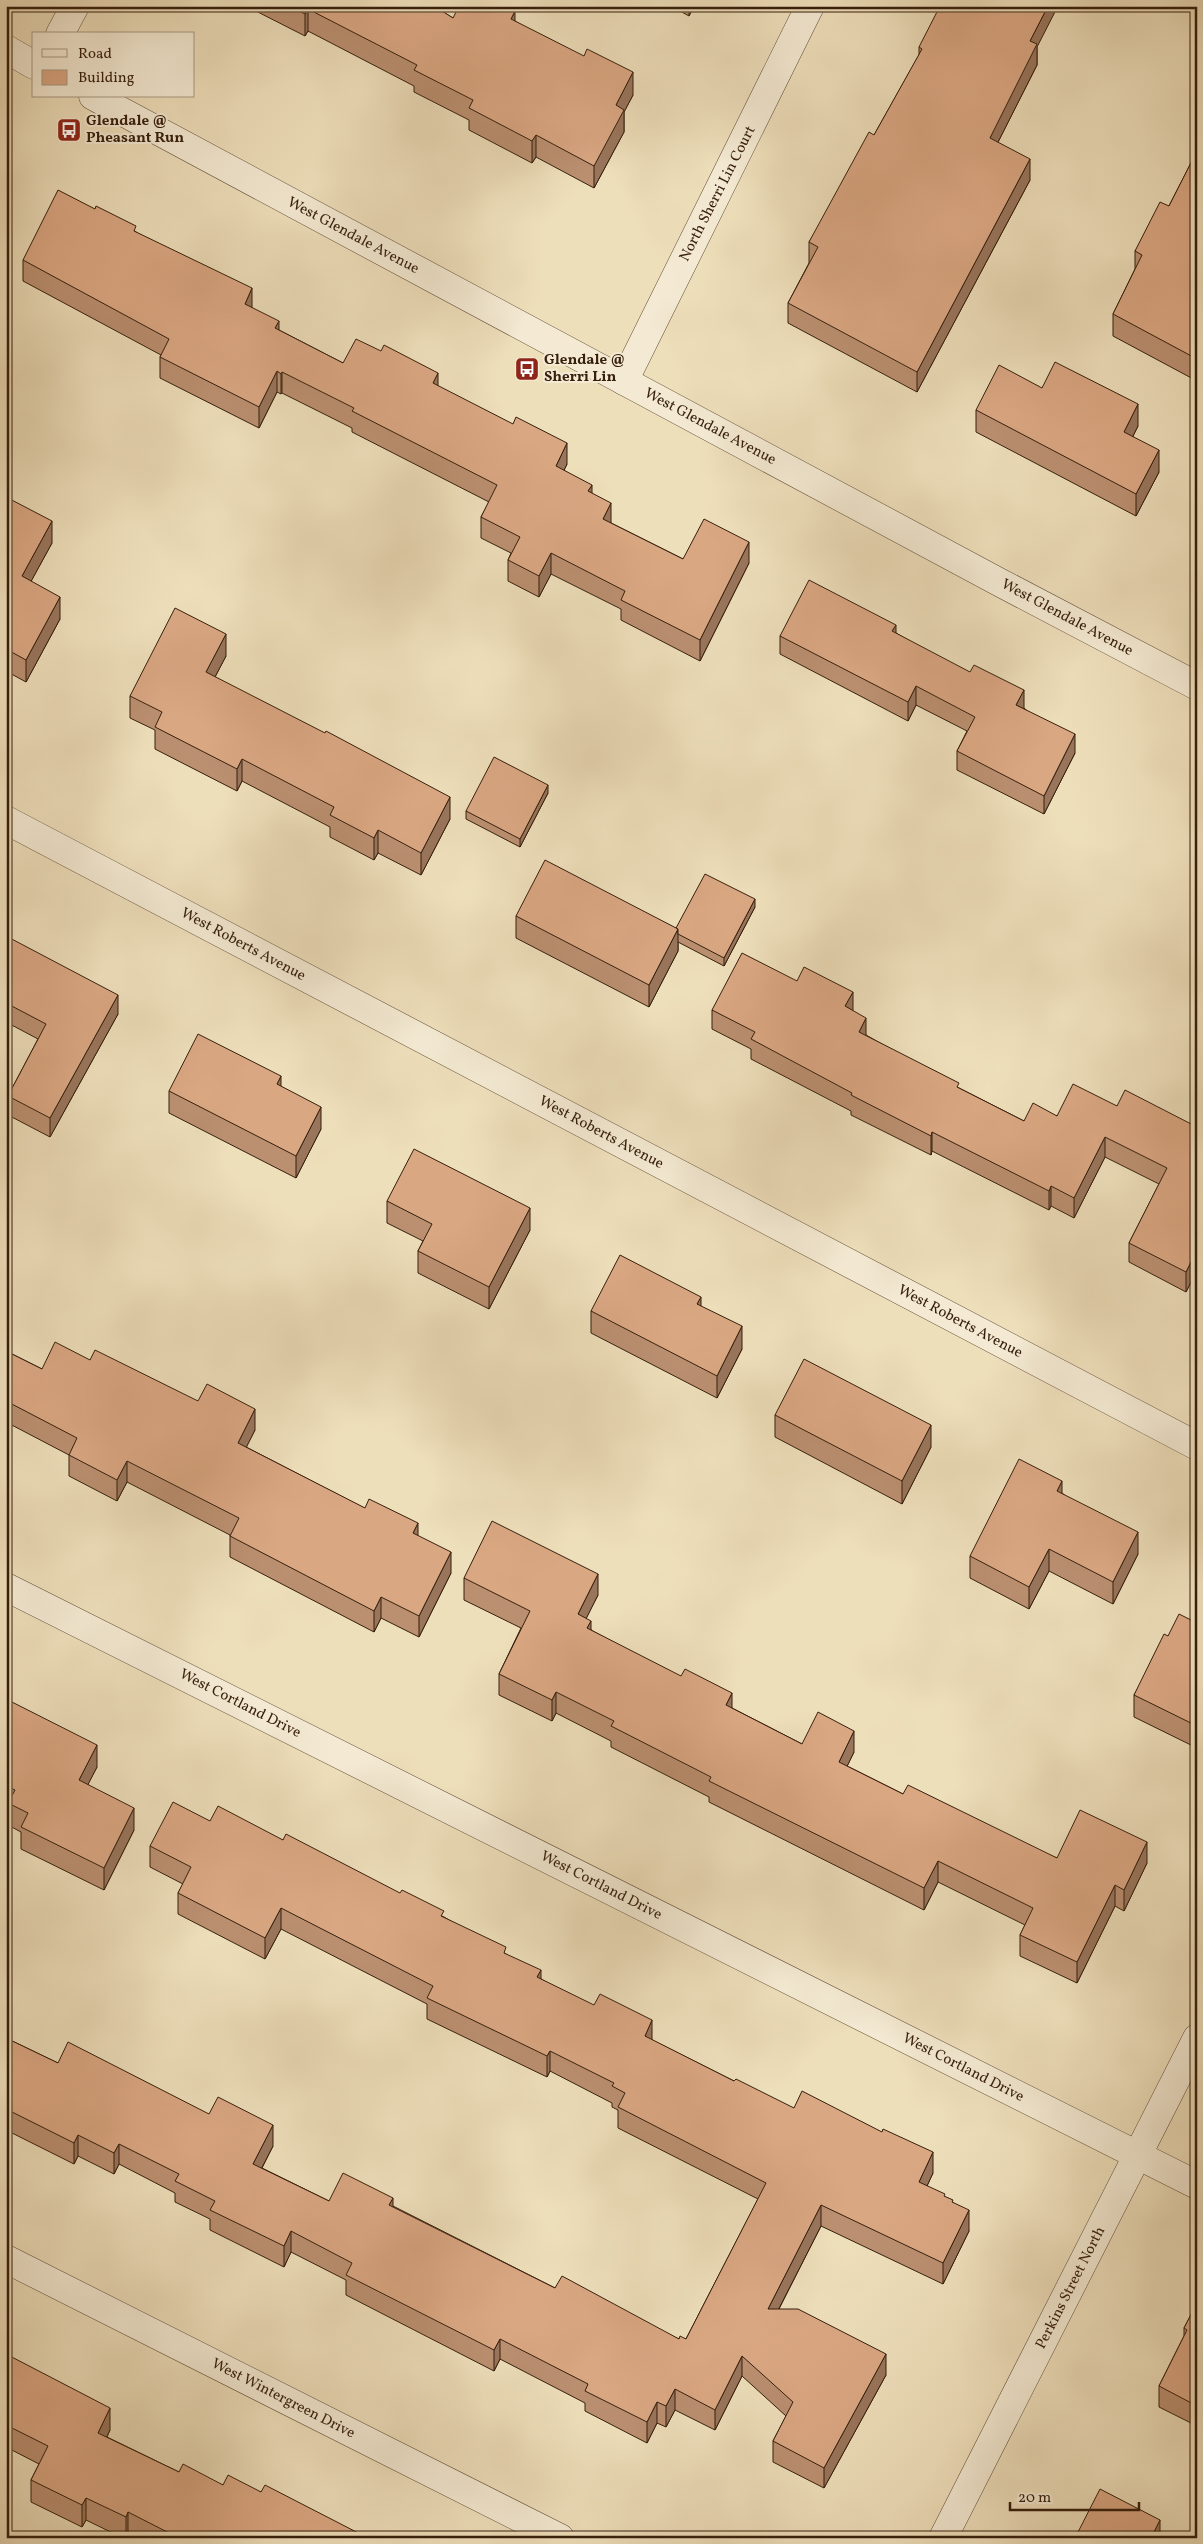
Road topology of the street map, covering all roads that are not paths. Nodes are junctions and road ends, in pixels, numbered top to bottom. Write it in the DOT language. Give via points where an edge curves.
graph roads {
  1 [pos="75,6"];
  2 [pos="810,6"];
  3 [pos="61,32"];
  4 [pos="6,49"];
  5 [pos="32,63"];
  6 [pos="97,98"];
  7 [pos="624,381"];
  8 [pos="1194,676"];
  9 [pos="6,820"];
  10 [pos="1197,1446"];
  11 [pos="6,1587"];
  12 [pos="1197,2038"];
  13 [pos="1139,2155"];
  14 [pos="1197,2185"];
  15 [pos="6,2259"];
  16 [pos="560,2538"];
  17 [pos="943,2538"];
  1 -- 3 [label="street"];
  2 -- 7 [label="street, North Sherri Lin Court"];
  4 -- 5 [label="street"];
  6 -- 7 [label="street, West Glendale Avenue"];
  7 -- 8 [label="street, West Glendale Avenue"];
  9 -- 10 [label="street, West Roberts Avenue"];
  11 -- 13 [label="street, West Cortland Drive"];
  12 -- 13 [label="street, Perkins Street North"];
  13 -- 14 [label="street, West Cortland Drive"];
  13 -- 17 [label="street, Perkins Street North"];
  15 -- 16 [label="street, West Wintergreen Drive"];
}
